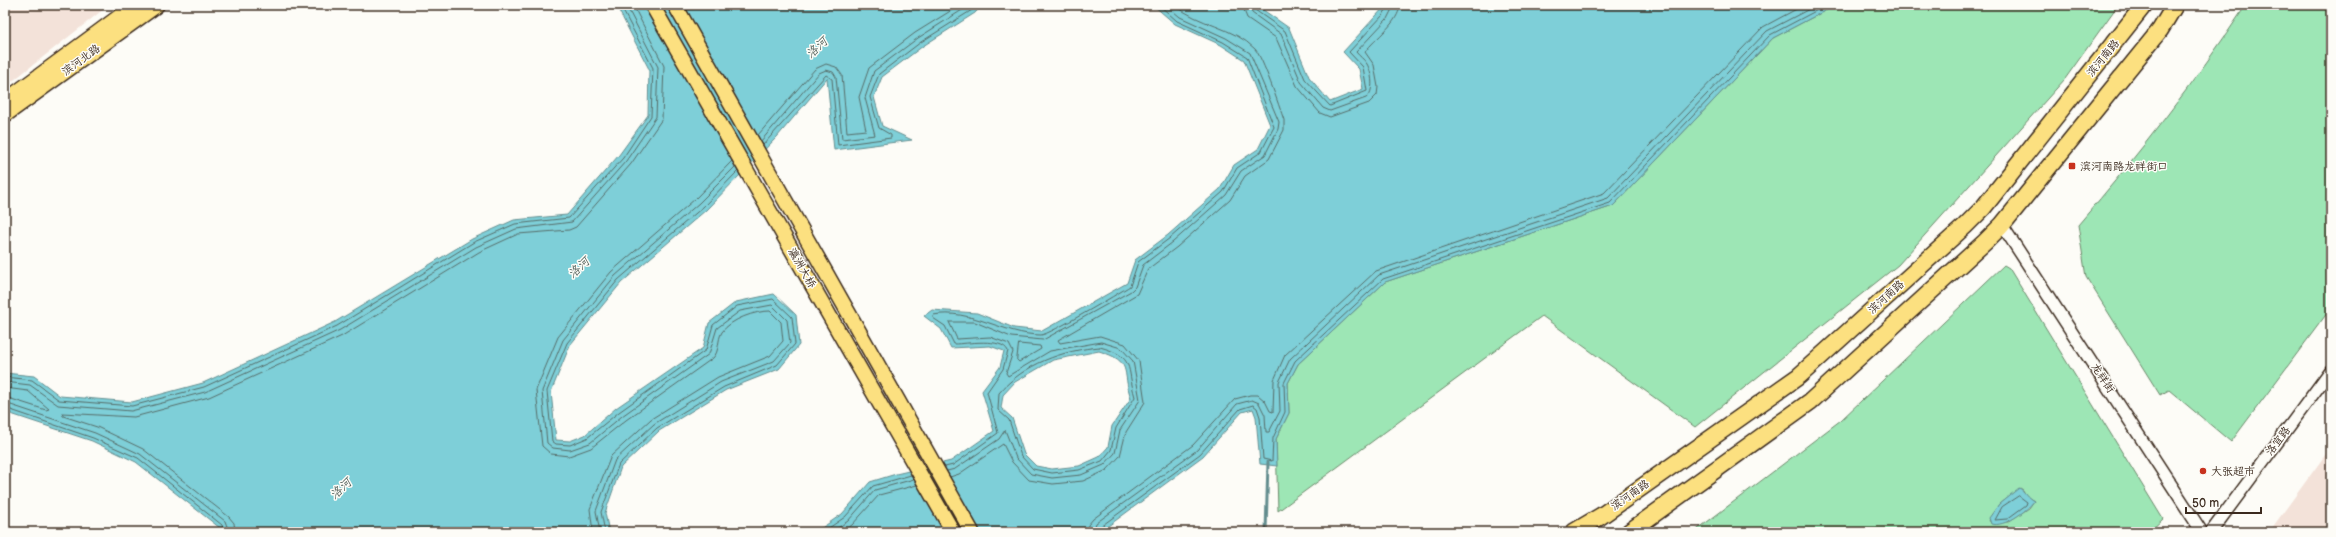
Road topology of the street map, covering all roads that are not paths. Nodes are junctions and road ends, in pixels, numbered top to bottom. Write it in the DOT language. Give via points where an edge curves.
graph roads {
  1 [pos="135,5"];
  2 [pos="157,5"];
  3 [pos="652,5"];
  4 [pos="675,5"];
  5 [pos="2144,5"];
  6 [pos="2175,5"];
  7 [pos="5,101"];
  8 [pos="5,115"];
  9 [pos="2002,225"];
  10 [pos="2331,370"];
  11 [pos="2331,383"];
  12 [pos="953,532"];
  13 [pos="972,532"];
  14 [pos="1574,532"];
  15 [pos="1629,532"];
  16 [pos="2202,532"];
  17 [pos="2211,532"];
  18 [pos="2220,532"];
  1 -- 7 [label="main road, 滨河北路"];
  2 -- 8 [label="main road, 滨河北路"];
  3 -- 12 [label="main road, 瀛洲大桥"];
  4 -- 13 [label="main road, 瀛洲大桥"];
  5 -- 14 [label="highway, 滨河南路" via="1983,208 1965,226 1799,376 1601,516"];
  6 -- 9 [label="highway" via="2160,30"];
  9 -- 15 [label="highway" via="1811,401"];
  9 -- 16 [label="street, 龙祥街"];
  10 -- 17 [label="street, 洛宜路"];
  11 -- 18 [label="street, 洛宜路"];
}
